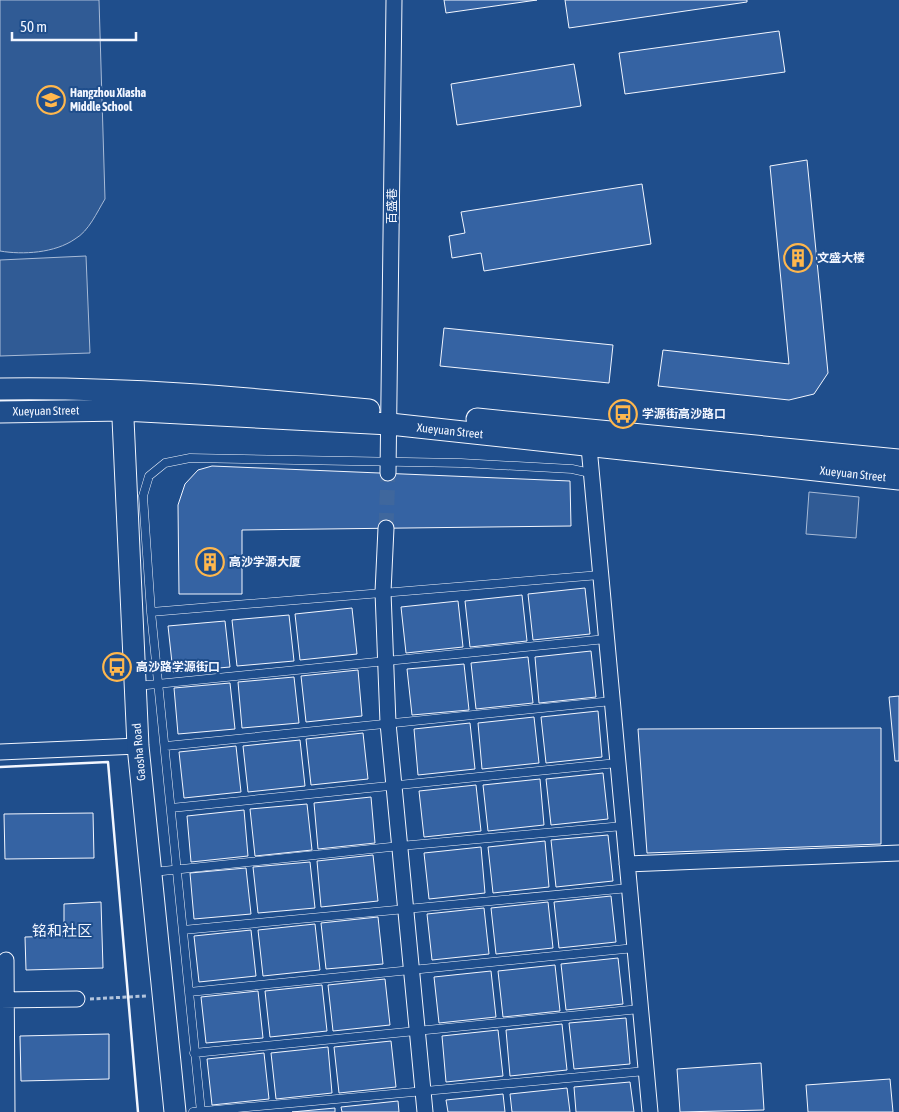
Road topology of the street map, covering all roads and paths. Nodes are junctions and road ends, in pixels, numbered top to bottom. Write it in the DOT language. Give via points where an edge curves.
graph roads {
  1 [pos="394,0"];
  2 [pos="0,389"];
  3 [pos="122,401"];
  4 [pos="0,412"];
  5 [pos="390,418"];
  6 [pos="588,437"];
  7 [pos="899,460"];
  8 [pos="389,468"];
  9 [pos="590,474"];
  10 [pos="899,479"];
  11 [pos="386,528"];
  12 [pos="600,575"];
  13 [pos="383,592"];
  14 [pos="151,612"];
  15 [pos="606,639"];
  16 [pos="385,662"];
  17 [pos="159,683"];
  18 [pos="135,686"];
  19 [pos="612,701"];
  20 [pos="388,724"];
  21 [pos="138,746"];
  22 [pos="166,746"];
  23 [pos="0,752"];
  24 [pos="617,763"];
  25 [pos="394,786"];
  26 [pos="171,808"];
  27 [pos="623,826"];
  28 [pos="400,846"];
  29 [pos="899,853"];
  30 [pos="627,864"];
  31 [pos="177,869"];
  32 [pos="151,872"];
  33 [pos="629,888"];
  34 [pos="406,908"];
  35 [pos="183,930"];
  36 [pos="635,948"];
  37 [pos="6,960"];
  38 [pos="412,970"];
  39 [pos="189,992"];
  40 [pos="163,995"];
  41 [pos="77,999"];
  42 [pos="3,1000"];
  43 [pos="640,1009"];
  44 [pos="417,1030"];
  45 [pos="194,1053"];
  46 [pos="646,1071"];
  47 [pos="423,1091"];
  48 [pos="7,1112"];
  49 [pos="175,1112"];
  50 [pos="193,1112"];
  51 [pos="201,1112"];
  52 [pos="425,1112"];
  53 [pos="650,1112"];
  1 -- 5 [label="street, 百盛巷"];
  2 -- 3 [label="main road, Xueyuan Street"];
  3 -- 4 [label="main road, Xueyuan Street"];
  3 -- 5 [label="main road, Xueyuan Street"];
  3 -- 18 [label="main road, Gaosha Road"];
  5 -- 6 [label="main road, Xueyuan Street"];
  5 -- 8 [label="street, 百盛巷"];
  6 -- 7 [label="main road, Xueyuan Street"];
  6 -- 9 [label="street"];
  6 -- 10 [label="main road, Xueyuan Street"];
  8 -- 9 [label="lane" via="572,469"];
  8 -- 14 [label="lane" via="190,458 165,462 149,476 144,496"];
  9 -- 12 [label="street"];
  11 -- 13 [label="street"];
  12 -- 13 [label="lane"];
  12 -- 15 [label="street"];
  13 -- 14 [label="lane"];
  13 -- 16 [label="street"];
  14 -- 17 [label="lane"];
  15 -- 16 [label="lane"];
  15 -- 19 [label="street"];
  16 -- 17 [label="lane"];
  16 -- 20 [label="street"];
  17 -- 18 [label="lane"];
  17 -- 22 [label="lane"];
  18 -- 21 [label="main road, Gaosha Road"];
  19 -- 20 [label="lane"];
  19 -- 24 [label="street"];
  20 -- 22 [label="lane"];
  20 -- 25 [label="street"];
  21 -- 23 [label="street"];
  21 -- 32 [label="main road, Gaosha Road"];
  22 -- 26 [label="lane"];
  24 -- 25 [label="lane"];
  24 -- 27 [label="street"];
  25 -- 26 [label="lane"];
  25 -- 28 [label="street"];
  26 -- 31 [label="lane"];
  27 -- 28 [label="lane"];
  27 -- 30 [label="street"];
  28 -- 31 [label="lane"];
  28 -- 34 [label="street"];
  29 -- 30 [label="street"];
  30 -- 33 [label="street"];
  31 -- 32 [label="lane"];
  31 -- 35 [label="lane"];
  32 -- 40 [label="main road, Gaosha Road"];
  33 -- 34 [label="lane"];
  33 -- 36 [label="street"];
  34 -- 35 [label="lane"];
  34 -- 38 [label="street"];
  35 -- 39 [label="lane"];
  36 -- 38 [label="lane"];
  36 -- 43 [label="street"];
  37 -- 42 [label="street"];
  38 -- 39 [label="lane"];
  38 -- 44 [label="street"];
  39 -- 45 [label="lane"];
  40 -- 41 [label="path"];
  40 -- 49 [label="main road, Gaosha Road"];
  41 -- 42 [label="street"];
  42 -- 48 [label="street"];
  43 -- 44 [label="lane"];
  43 -- 46 [label="street"];
  44 -- 45 [label="lane"];
  44 -- 47 [label="street"];
  45 -- 51 [label="lane"];
  46 -- 47 [label="lane"];
  46 -- 53 [label="street"];
  47 -- 51 [label="lane"];
  47 -- 52 [label="street"];
  50 -- 51 [label="lane"];
}
